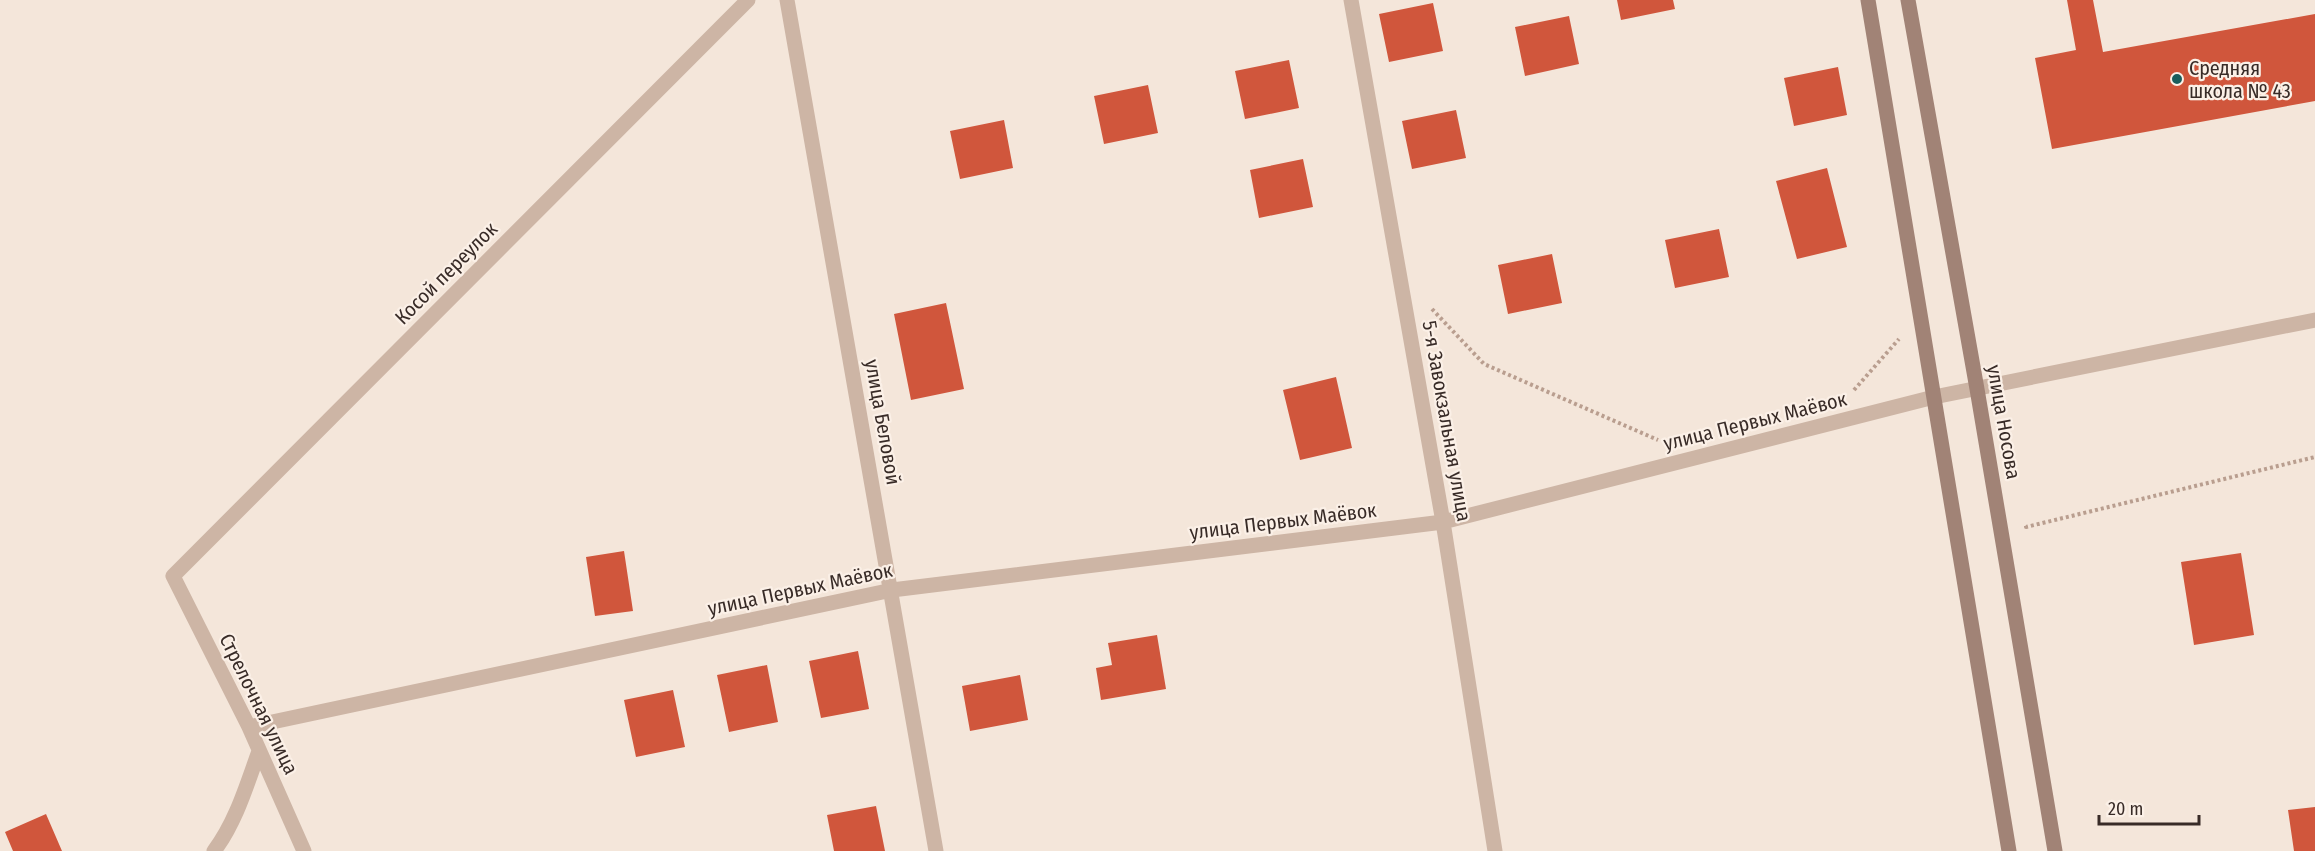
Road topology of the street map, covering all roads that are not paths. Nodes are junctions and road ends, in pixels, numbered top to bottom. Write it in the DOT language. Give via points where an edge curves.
graph roads {
  1 [pos="748,0"];
  2 [pos="787,0"];
  3 [pos="1351,0"];
  4 [pos="1868,0"];
  5 [pos="1908,0"];
  6 [pos="2315,320"];
  7 [pos="1977,388"];
  8 [pos="1934,397"];
  9 [pos="1443,522"];
  10 [pos="173,576"];
  11 [pos="892,590"];
  12 [pos="249,727"];
  13 [pos="259,751"];
  14 [pos="214,851"];
  15 [pos="304,851"];
  16 [pos="936,851"];
  17 [pos="1495,851"];
  18 [pos="2009,851"];
  19 [pos="2055,851"];
  1 -- 10 [label="street, Косой переулок"];
  2 -- 11 [label="street, улица Беловой"];
  3 -- 9 [label="street, 5-я Завокзальная улица"];
  4 -- 8 [label="main road"];
  5 -- 7 [label="main road, улица Носова"];
  6 -- 7 [label="street, улица Первых Маёвок"];
  7 -- 8 [label="street, улица Первых Маёвок"];
  7 -- 19 [label="main road, улица Носова"];
  8 -- 9 [label="street, улица Первых Маёвок"];
  8 -- 18 [label="main road"];
  9 -- 11 [label="street, улица Первых Маёвок"];
  9 -- 17 [label="street, 5-я Завокзальная улица"];
  10 -- 12 [label="street, Стрелочная улица"];
  11 -- 12 [label="street, улица Первых Маёвок"];
  11 -- 16 [label="street, улица Беловой"];
  12 -- 13 [label="street, Стрелочная улица"];
  13 -- 14 [label="street" via="242,798"];
  13 -- 15 [label="street, Стрелочная улица"];
}
